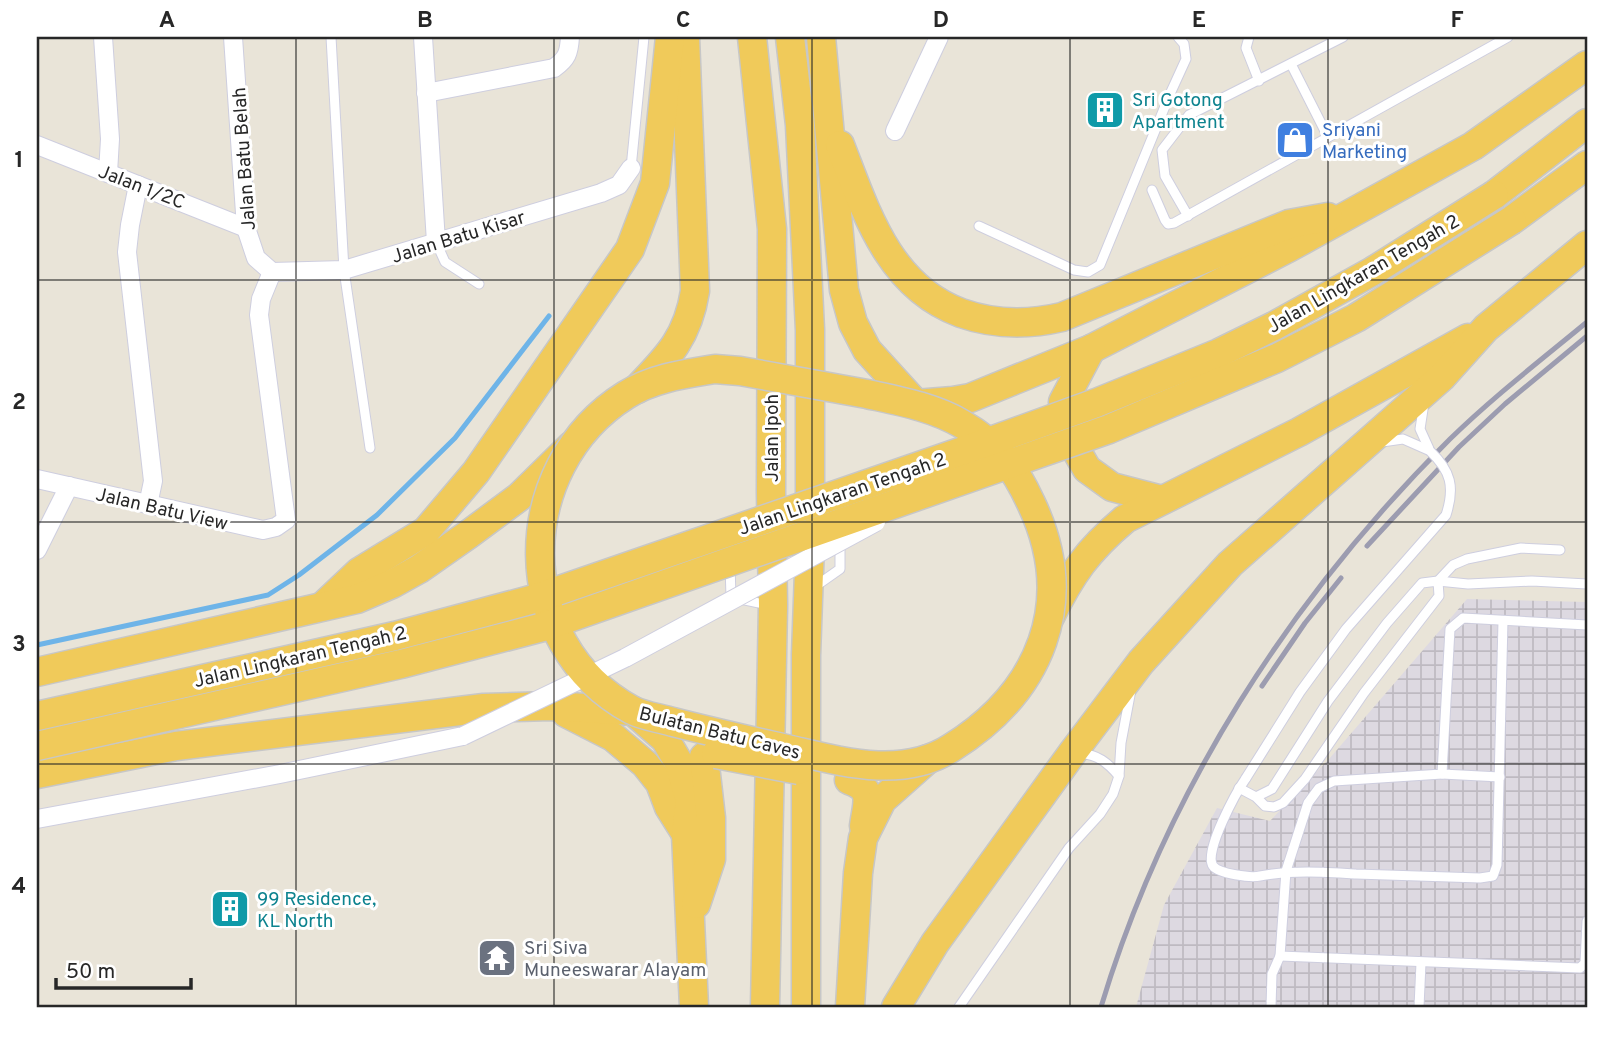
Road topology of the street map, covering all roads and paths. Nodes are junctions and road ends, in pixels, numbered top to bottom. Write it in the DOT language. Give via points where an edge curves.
graph roads {
  1 [pos="103,37"];
  2 [pos="233,37"];
  3 [pos="331,37"];
  4 [pos="423,37"];
  5 [pos="570,37"];
  6 [pos="644,37"];
  7 [pos="670,37"];
  8 [pos="685,37"];
  9 [pos="752,37"];
  10 [pos="790,37"];
  11 [pos="821,37"];
  12 [pos="939,37"];
  13 [pos="1178,37"];
  14 [pos="1248,37"];
  15 [pos="1343,37"];
  16 [pos="1508,37"];
  17 [pos="1291,64"];
  18 [pos="1587,65"];
  19 [pos="1259,80"];
  20 [pos="426,93"];
  21 [pos="829,116"];
  22 [pos="1587,123"];
  23 [pos="895,131"];
  24 [pos="1328,137"];
  25 [pos="37,145"];
  26 [pos="1587,165"];
  27 [pos="631,168"];
  28 [pos="108,173"];
  29 [pos="138,185"];
  30 [pos="1152,191"];
  31 [pos="1352,213"];
  32 [pos="1188,216"];
  33 [pos="979,226"];
  34 [pos="246,228"];
  35 [pos="436,242"];
  36 [pos="1587,245"];
  37 [pos="344,270"];
  38 [pos="272,272"];
  39 [pos="479,284"];
  40 [pos="1486,328"];
  41 [pos="1091,349"];
  42 [pos="1442,377"];
  43 [pos="637,389"];
  44 [pos="916,404"];
  45 [pos="575,442"];
  46 [pos="370,448"];
  47 [pos="1430,451"];
  48 [pos="1354,453"];
  49 [pos="37,479"];
  50 [pos="69,486"];
  51 [pos="810,486"];
  52 [pos="925,495"];
  53 [pos="1162,500"];
  54 [pos="838,501"];
  55 [pos="148,505"];
  56 [pos="746,514"];
  57 [pos="839,515"];
  58 [pos="730,543"];
  59 [pos="37,550"];
  60 [pos="1560,550"];
  61 [pos="730,556"];
  62 [pos="1438,581"];
  63 [pos="1586,582"];
  64 [pos="808,591"];
  65 [pos="323,606"];
  66 [pos="773,606"];
  67 [pos="1050,617"];
  68 [pos="1503,621"];
  69 [pos="1587,625"];
  70 [pos="1141,662"];
  71 [pos="37,672"];
  72 [pos="551,706"];
  73 [pos="633,711"];
  74 [pos="37,716"];
  75 [pos="37,746"];
  76 [pos="1073,752"];
  77 [pos="928,759"];
  78 [pos="37,774"];
  79 [pos="1442,774"];
  80 [pos="1119,776"];
  81 [pos="1500,777"];
  82 [pos="1239,788"];
  83 [pos="1256,797"];
  84 [pos="37,820"];
  85 [pos="687,834"];
  86 [pos="863,838"];
  87 [pos="1286,871"];
  88 [pos="690,920"];
  89 [pos="1587,921"];
  90 [pos="1280,956"];
  91 [pos="1421,963"];
  92 [pos="694,1007"];
  93 [pos="765,1007"];
  94 [pos="806,1007"];
  95 [pos="850,1007"];
  96 [pos="896,1007"];
  97 [pos="959,1007"];
  98 [pos="1271,1007"];
  99 [pos="1419,1007"];
  1 -- 28 [label="street"];
  2 -- 34 [label="street, Jalan Batu Belah"];
  3 -- 37 [label="lane"];
  4 -- 20 [label="street"];
  5 -- 20 [label="street" via="565,61 554,68"];
  6 -- 27 [label="lane"];
  7 -- 65 [label="highway" via="655,183 631,249 453,502 426,531 359,572"];
  8 -- 43 [label="highway" via="695,291 690,318 677,345"];
  9 -- 66 [label="highway, Jalan Ipoh" via="772,229 767,496"];
  10 -- 51 [label="highway, Jalan Ipoh" via="806,221"];
  11 -- 21 [label="highway"];
  12 -- 23 [label="street"];
  13 -- 33 [label="lane" via="1186,60 1100,265 1088,272 1074,270"];
  14 -- 19 [label="lane" via="1246,48"];
  15 -- 17 [label="lane"];
  16 -- 24 [label="lane"];
  17 -- 19 [label="lane"];
  17 -- 24 [label="lane"];
  18 -- 31 [label="highway" via="1473,146"];
  19 -- 32 [label="lane" via="1189,115 1162,150 1165,176"];
  20 -- 35 [label="street"];
  21 -- 31 [label="highway" via="879,238 899,269 935,301 988,321 1030,323 1062,317 1289,224"];
  21 -- 44 [label="highway" via="844,290 853,323 867,350"];
  22 -- 74 [label="highway, Jalan Lingkaran Tengah 2, bridge" via="1494,195 1373,271 1219,353 1096,403 534,599 395,636"];
  24 -- 32 [label="lane"];
  25 -- 28 [label="street, Jalan 1/2C"];
  26 -- 52 [label="highway, Jalan Lingkaran Tengah 2, bridge" via="1512,220 1356,318 1277,358 1109,429"];
  27 -- 35 [label="street, Jalan Batu Kisar" via="619,185 601,193"];
  28 -- 29 [label="street, Jalan 1/2C"];
  29 -- 34 [label="street, Jalan 1/2C"];
  29 -- 55 [label="street" via="127,252 153,481"];
  30 -- 32 [label="lane" via="1168,224"];
  31 -- 41 [label="highway"];
  34 -- 38 [label="street, Jalan Batu Belah" via="256,258"];
  35 -- 37 [label="street, Jalan Batu Kisar"];
  35 -- 39 [label="lane" via="445,262"];
  36 -- 40 [label="highway"];
  37 -- 38 [label="street, Jalan Batu Kisar"];
  37 -- 46 [label="lane"];
  38 -- 55 [label="street, Jalan Batu View" via="259,315 286,520 263,530"];
  40 -- 42 [label="highway"];
  40 -- 53 [label="highway" via="1356,402"];
  41 -- 44 [label="highway" via="970,398"];
  41 -- 53 [label="highway" via="1063,402 1065,431 1087,469 1112,487"];
  42 -- 47 [label="lane" via="1424,402 1420,417"];
  42 -- 48 [label="highway"];
  43 -- 44 [label="highway, Bulatan Batu Caves, bridge" via="677,375 715,369"];
  43 -- 45 [label="highway, Bulatan Batu Caves, bridge" via="602,412"];
  44 -- 67 [label="highway, Bulatan Batu Caves, bridge" via="960,422 999,449 1023,485 1046,540"];
  45 -- 65 [label="highway" via="519,497 419,569 357,598"];
  45 -- 73 [label="highway, Bulatan Batu Caves, bridge" via="554,477 543,510 540,544 546,599 568,653"];
  47 -- 48 [label="lane" via="1404,439 1387,440"];
  47 -- 82 [label="lane, bridge" via="1443,463 1448,476 1446,515 1346,629"];
  48 -- 70 [label="highway" via="1230,564"];
  49 -- 50 [label="street, Jalan Batu View"];
  50 -- 55 [label="street, Jalan Batu View"];
  50 -- 59 [label="street"];
  51 -- 54 [label="lane"];
  51 -- 64 [label="highway, Jalan Ipoh"];
  52 -- 75 [label="highway, Jalan Lingkaran Tengah 2, bridge" via="543,627 401,664"];
  52 -- 84 [label="street, bridge" via="625,658 463,736"];
  53 -- 67 [label="highway" via="1125,519 1102,538 1082,561"];
  56 -- 58 [label="lane" via="729,529"];
  57 -- 64 [label="lane" via="841,569"];
  60 -- 62 [label="lane" via="1521,548 1466,559"];
  61 -- 66 [label="lane" via="731,597"];
  62 -- 63 [label="lane"];
  62 -- 83 [label="lane" via="1422,583 1387,623 1328,701 1272,789"];
  62 -- 83 [label="lane" via="1440,596 1364,693 1305,779 1274,807"];
  64 -- 94 [label="highway, Jalan Ipoh"];
  65 -- 71 [label="highway"];
  66 -- 93 [label="highway, Jalan Ipoh"];
  67 -- 77 [label="highway, Bulatan Batu Caves, bridge" via="1039,652 1010,701 956,745"];
  68 -- 69 [label="lane"];
  68 -- 79 [label="lane" via="1463,618 1450,629"];
  68 -- 81 [label="lane"];
  70 -- 76 [label="highway"];
  70 -- 80 [label="lane" via="1126,713"];
  72 -- 73 [label="highway"];
  72 -- 78 [label="highway" via="484,708 176,746"];
  72 -- 85 [label="highway" via="630,749 660,783"];
  73 -- 77 [label="highway, Bulatan Batu Caves, bridge" via="851,764"];
  73 -- 85 [label="highway" via="665,739 679,764 690,800"];
  76 -- 80 [label="lane" via="1099,757"];
  76 -- 96 [label="highway" via="935,943"];
  77 -- 86 [label="highway" via="882,800"];
  79 -- 81 [label="lane"];
  79 -- 87 [label="lane" via="1334,780 1319,788 1308,803"];
  80 -- 97 [label="lane" via="1100,814 1069,848"];
  81 -- 87 [label="lane" via="1493,876"];
  82 -- 83 [label="lane"];
  82 -- 87 [label="lane" via="1214,846 1213,866 1251,878"];
  85 -- 88 [label="highway"];
  86 -- 88 [label="highway, bridge" via="867,791 863,786 709,753 704,757 711,859"];
  86 -- 95 [label="highway"];
  87 -- 90 [label="lane"];
  88 -- 92 [label="highway"];
  89 -- 91 [label="lane" via="1585,963 1580,968"];
  90 -- 91 [label="lane"];
  90 -- 98 [label="lane" via="1272,974"];
  91 -- 99 [label="lane"];
}
